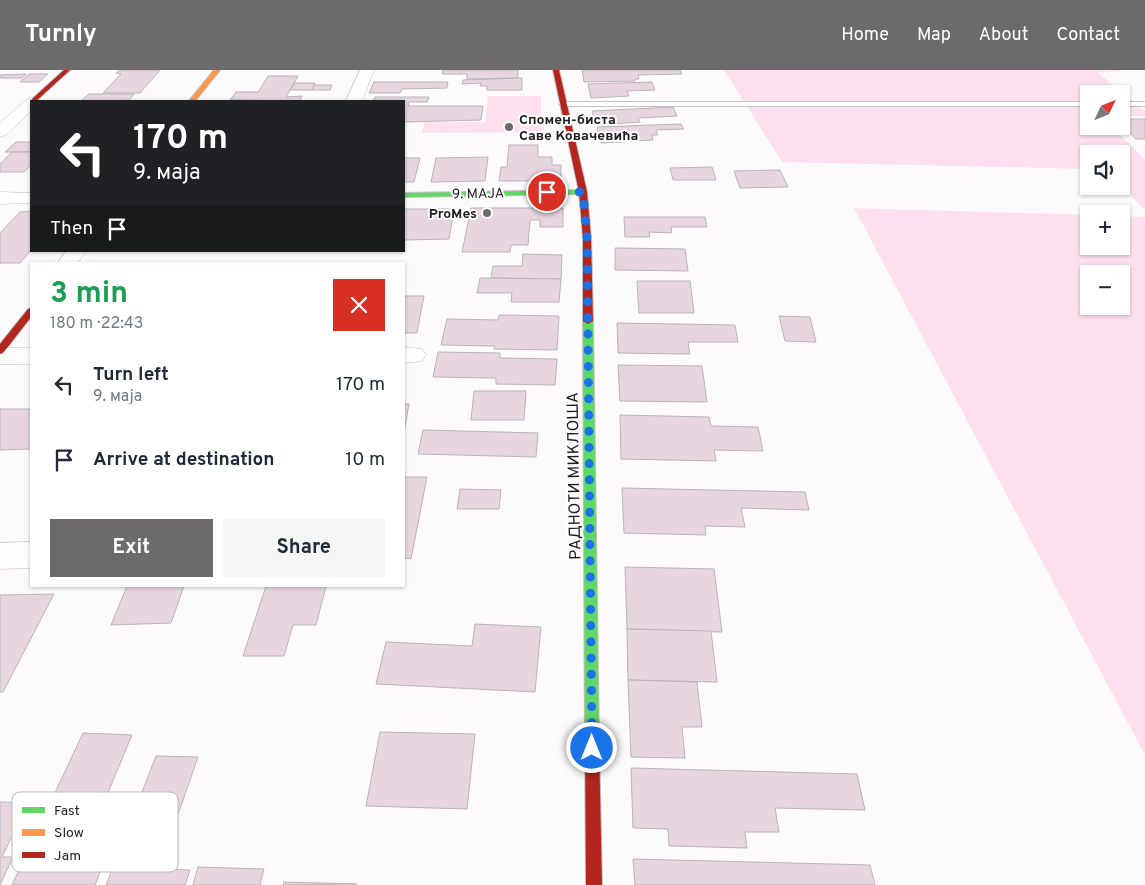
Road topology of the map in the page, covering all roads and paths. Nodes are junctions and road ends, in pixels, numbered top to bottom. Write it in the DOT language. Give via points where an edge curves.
graph roads {
  1 [pos="66,70"];
  2 [pos="217,70"];
  3 [pos="367,70"];
  4 [pos="556,70"];
  5 [pos="34,100"];
  6 [pos="193,100"];
  7 [pos="354,100"];
  8 [pos="30,104"];
  9 [pos="564,104"];
  10 [pos="1080,104"];
  11 [pos="1130,104"];
  12 [pos="1145,104"];
  13 [pos="0,108"];
  14 [pos="0,132"];
  15 [pos="583,192"];
  16 [pos="405,194"];
  17 [pos="0,198"];
  18 [pos="30,198"];
  19 [pos="30,311"];
  20 [pos="0,352"];
  21 [pos="0,356"];
  22 [pos="30,356"];
  23 [pos="30,555"];
  24 [pos="0,556"];
  25 [pos="594,885"];
  1 -- 5 [label="street"];
  2 -- 6 [label="street"];
  3 -- 7 [label="street"];
  4 -- 9 [label="street, РАДНОТИ МИКЛОША"];
  8 -- 13 [label="street"];
  8 -- 14 [label="street"];
  9 -- 10 [label="lane"];
  9 -- 15 [label="street, РАДНОТИ МИКЛОША"];
  11 -- 12 [label="lane"];
  15 -- 16 [label="street, 9. МАЈА"];
  15 -- 25 [label="street, РАДНОТИ МИКЛОША" via="587,238"];
  17 -- 18 [label="street"];
  19 -- 20 [label="street"];
  21 -- 22 [label="street"];
  23 -- 24 [label="street"];
}
